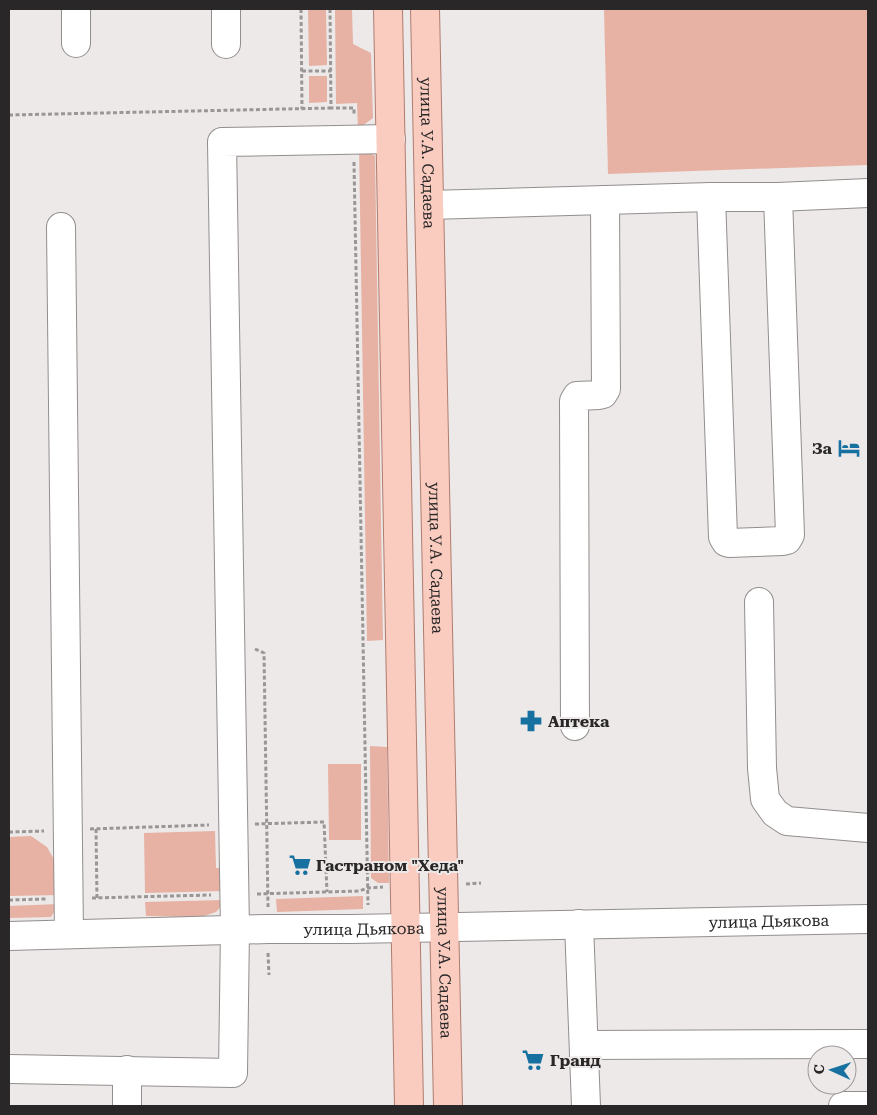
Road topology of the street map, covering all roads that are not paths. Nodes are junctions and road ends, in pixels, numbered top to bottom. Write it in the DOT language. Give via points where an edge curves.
graph roads {
  1 [pos="76,9"];
  2 [pos="226,9"];
  3 [pos="388,9"];
  4 [pos="425,9"];
  5 [pos="76,43"];
  6 [pos="226,44"];
  7 [pos="391,139"];
  8 [pos="868,193"];
  9 [pos="711,197"];
  10 [pos="778,197"];
  11 [pos="605,200"];
  12 [pos="429,205"];
  13 [pos="61,227"];
  14 [pos="759,602"];
  15 [pos="575,726"];
  16 [pos="868,828"];
  17 [pos="868,919"];
  18 [pos="579,924"];
  19 [pos="445,927"];
  20 [pos="406,928"];
  21 [pos="235,930"];
  22 [pos="69,934"];
  23 [pos="9,936"];
  24 [pos="868,1044"];
  25 [pos="584,1045"];
  26 [pos="9,1069"];
  27 [pos="127,1070"];
  28 [pos="127,1106"];
  29 [pos="410,1106"];
  30 [pos="448,1106"];
  31 [pos="586,1106"];
  32 [pos="843,1106"];
  33 [pos="868,1106"];
  1 -- 5 [label="street"];
  2 -- 6 [label="street"];
  3 -- 7 [label="main road"];
  4 -- 12 [label="main road, улица У.А. Садаева"];
  7 -- 20 [label="main road"];
  7 -- 21 [label="street" via="222,142"];
  8 -- 10 [label="street"];
  9 -- 10 [label="street"];
  9 -- 10 [label="street" via="723,537 729,543 783,541 790,535"];
  9 -- 11 [label="street"];
  11 -- 12 [label="street"];
  11 -- 15 [label="street" via="606,389 603,394 580,395 574,401"];
  12 -- 19 [label="main road, улица У.А. Садаева"];
  13 -- 22 [label="street"];
  14 -- 16 [label="street" via="765,799 786,821"];
  17 -- 18 [label="street, улица Дьякова"];
  18 -- 19 [label="street, улица Дьякова"];
  18 -- 25 [label="street"];
  19 -- 20 [label="street, улица Дьякова"];
  19 -- 30 [label="main road, улица У.А. Садаева"];
  20 -- 21 [label="street, улица Дьякова"];
  20 -- 29 [label="main road"];
  21 -- 22 [label="street, улица Дьякова"];
  21 -- 27 [label="street" via="234,1073"];
  22 -- 23 [label="street, улица Дьякова"];
  24 -- 25 [label="street"];
  25 -- 31 [label="street"];
  26 -- 27 [label="street"];
  27 -- 28 [label="street"];
  32 -- 33 [label="street"];
}
